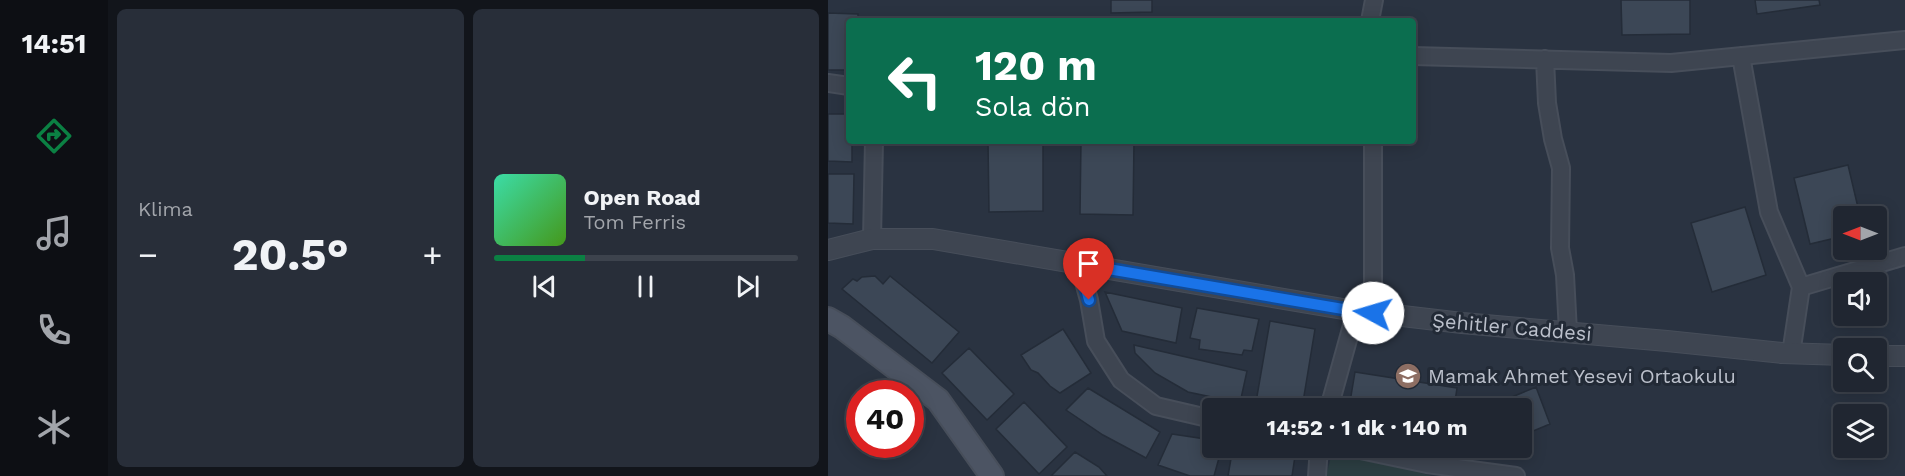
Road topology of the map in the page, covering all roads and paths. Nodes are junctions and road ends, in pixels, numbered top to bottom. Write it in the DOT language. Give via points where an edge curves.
graph roads {
  1 [pos="1374,0"];
  2 [pos="1371,18"];
  3 [pos="1905,40"];
  4 [pos="1416,56"];
  5 [pos="1741,56"];
  6 [pos="1545,59"];
  7 [pos="828,83"];
  8 [pos="846,86"];
  9 [pos="874,144"];
  10 [pos="1373,144"];
  11 [pos="872,239"];
  12 [pos="828,249"];
  13 [pos="1905,256"];
  14 [pos="1079,264"];
  15 [pos="1801,287"];
  16 [pos="1365,312"];
  17 [pos="828,319"];
  18 [pos="1568,332"];
  19 [pos="1791,354"];
  20 [pos="1833,355"];
  21 [pos="1887,356"];
  22 [pos="1905,356"];
  23 [pos="1333,398"];
  24 [pos="1202,417"];
  25 [pos="1318,458"];
  26 [pos="1398,458"];
  27 [pos="992,476"];
  28 [pos="1317,476"];
  29 [pos="1515,476"];
  1 -- 2 [label="street"];
  3 -- 5 [label="street"];
  4 -- 6 [label="street"];
  5 -- 6 [label="street" via="1671,63"];
  5 -- 15 [label="street" via="1769,212"];
  6 -- 18 [label="street" via="1550,121 1562,168 1560,249"];
  7 -- 8 [label="street"];
  9 -- 11 [label="street"];
  10 -- 16 [label="street"];
  11 -- 12 [label="street, Şehitler Caddesi"];
  11 -- 14 [label="street, Şehitler Caddesi" via="933,239"];
  13 -- 15 [label="street"];
  14 -- 16 [label="street, Şehitler Caddesi"];
  14 -- 24 [label="street" via="1096,341 1122,380 1156,406"];
  15 -- 19 [label="street"];
  16 -- 18 [label="street, Şehitler Caddesi"];
  16 -- 23 [label="street"];
  17 -- 27 [label="main road" via="938,400"];
  18 -- 19 [label="street, Şehitler Caddesi"];
  19 -- 20 [label="street, Şehitler Caddesi"];
  21 -- 22 [label="street"];
  25 -- 28 [label="street"];
  26 -- 29 [label="street"];
}
